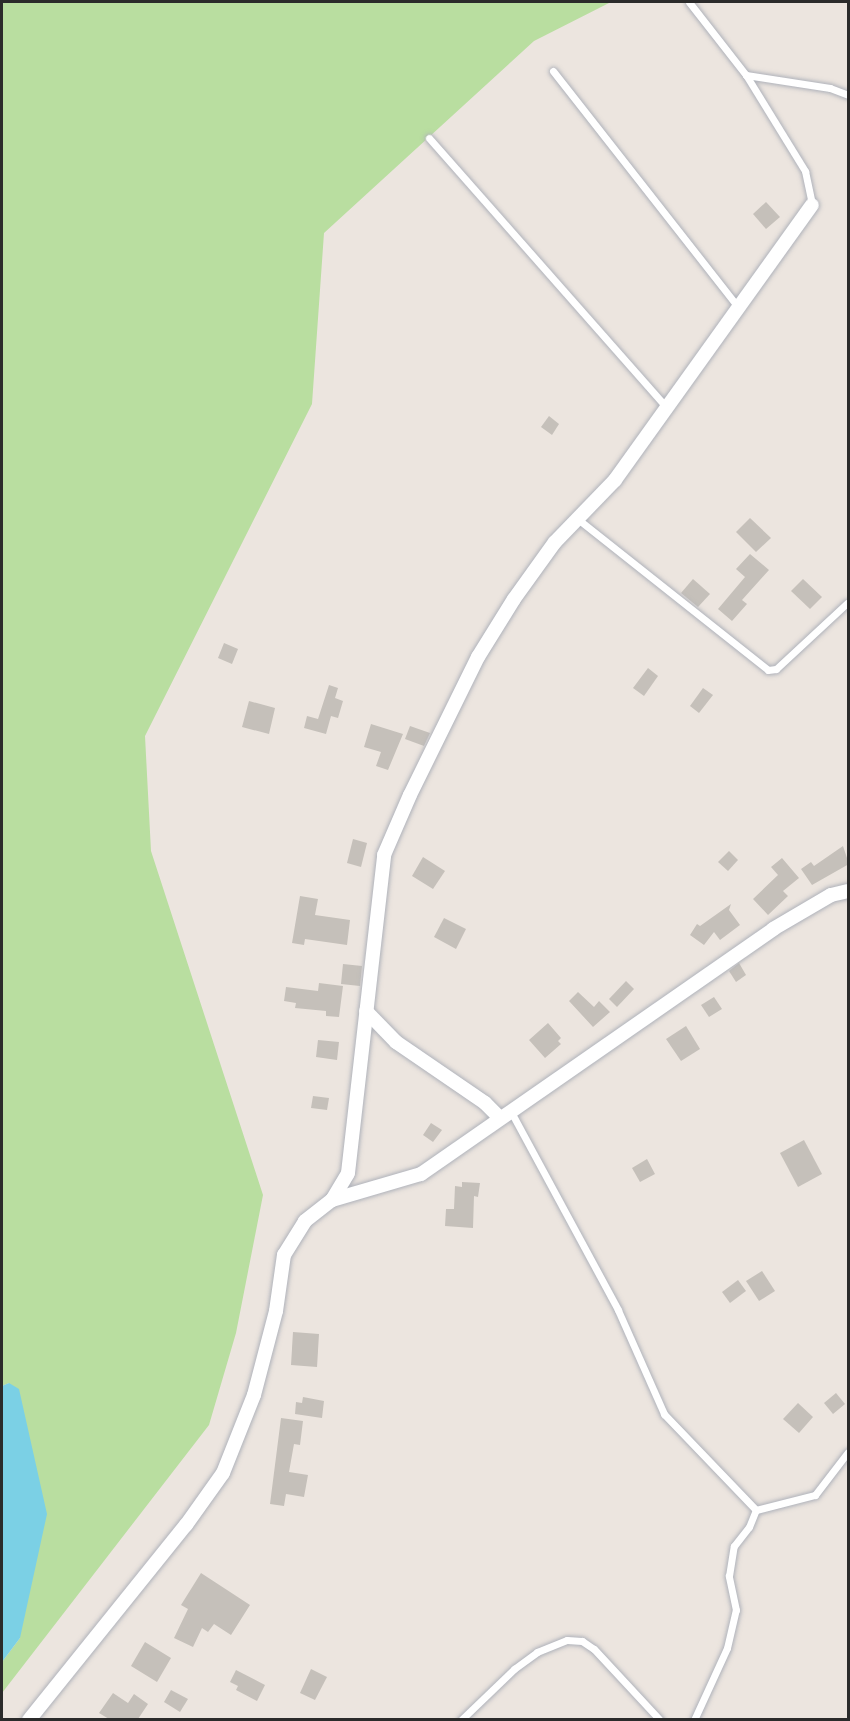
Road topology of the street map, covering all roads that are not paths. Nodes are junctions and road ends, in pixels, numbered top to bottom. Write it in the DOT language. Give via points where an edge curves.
graph roads {
  1 [pos="689,2"];
  2 [pos="553,71"];
  3 [pos="746,75"];
  4 [pos="849,94"];
  5 [pos="429,138"];
  6 [pos="812,205"];
  7 [pos="739,308"];
  8 [pos="668,409"];
  9 [pos="579,520"];
  10 [pos="847,603"];
  11 [pos="849,891"];
  12 [pos="366,1011"];
  13 [pos="505,1114"];
  14 [pos="332,1200"];
  15 [pos="849,1452"];
  16 [pos="756,1510"];
  17 [pos="30,1719"];
  18 [pos="461,1719"];
  19 [pos="660,1719"];
  20 [pos="694,1719"];
  1 -- 3 [label="lane"];
  2 -- 7 [label="lane"];
  3 -- 4 [label="lane"];
  3 -- 6 [label="lane" via="806,171"];
  5 -- 8 [label="lane"];
  6 -- 7 [label="street"];
  7 -- 8 [label="street"];
  8 -- 9 [label="street" via="615,480"];
  9 -- 10 [label="lane" via="768,670 776,669"];
  9 -- 12 [label="street" via="555,542 484,647 410,795 384,855"];
  11 -- 13 [label="street" via="831,895 764,936"];
  12 -- 13 [label="street" via="396,1042"];
  12 -- 14 [label="street" via="348,1173"];
  13 -- 14 [label="street" via="421,1174"];
  13 -- 16 [label="lane" via="618,1310 664,1414"];
  14 -- 17 [label="street" via="305,1221 284,1255 276,1311 254,1395 223,1473"];
  15 -- 16 [label="lane" via="815,1495"];
  16 -- 20 [label="lane" via="734,1546 729,1576 736,1610 727,1648"];
  18 -- 19 [label="lane" via="514,1669 537,1652 567,1640 582,1641 594,1649"];
}
